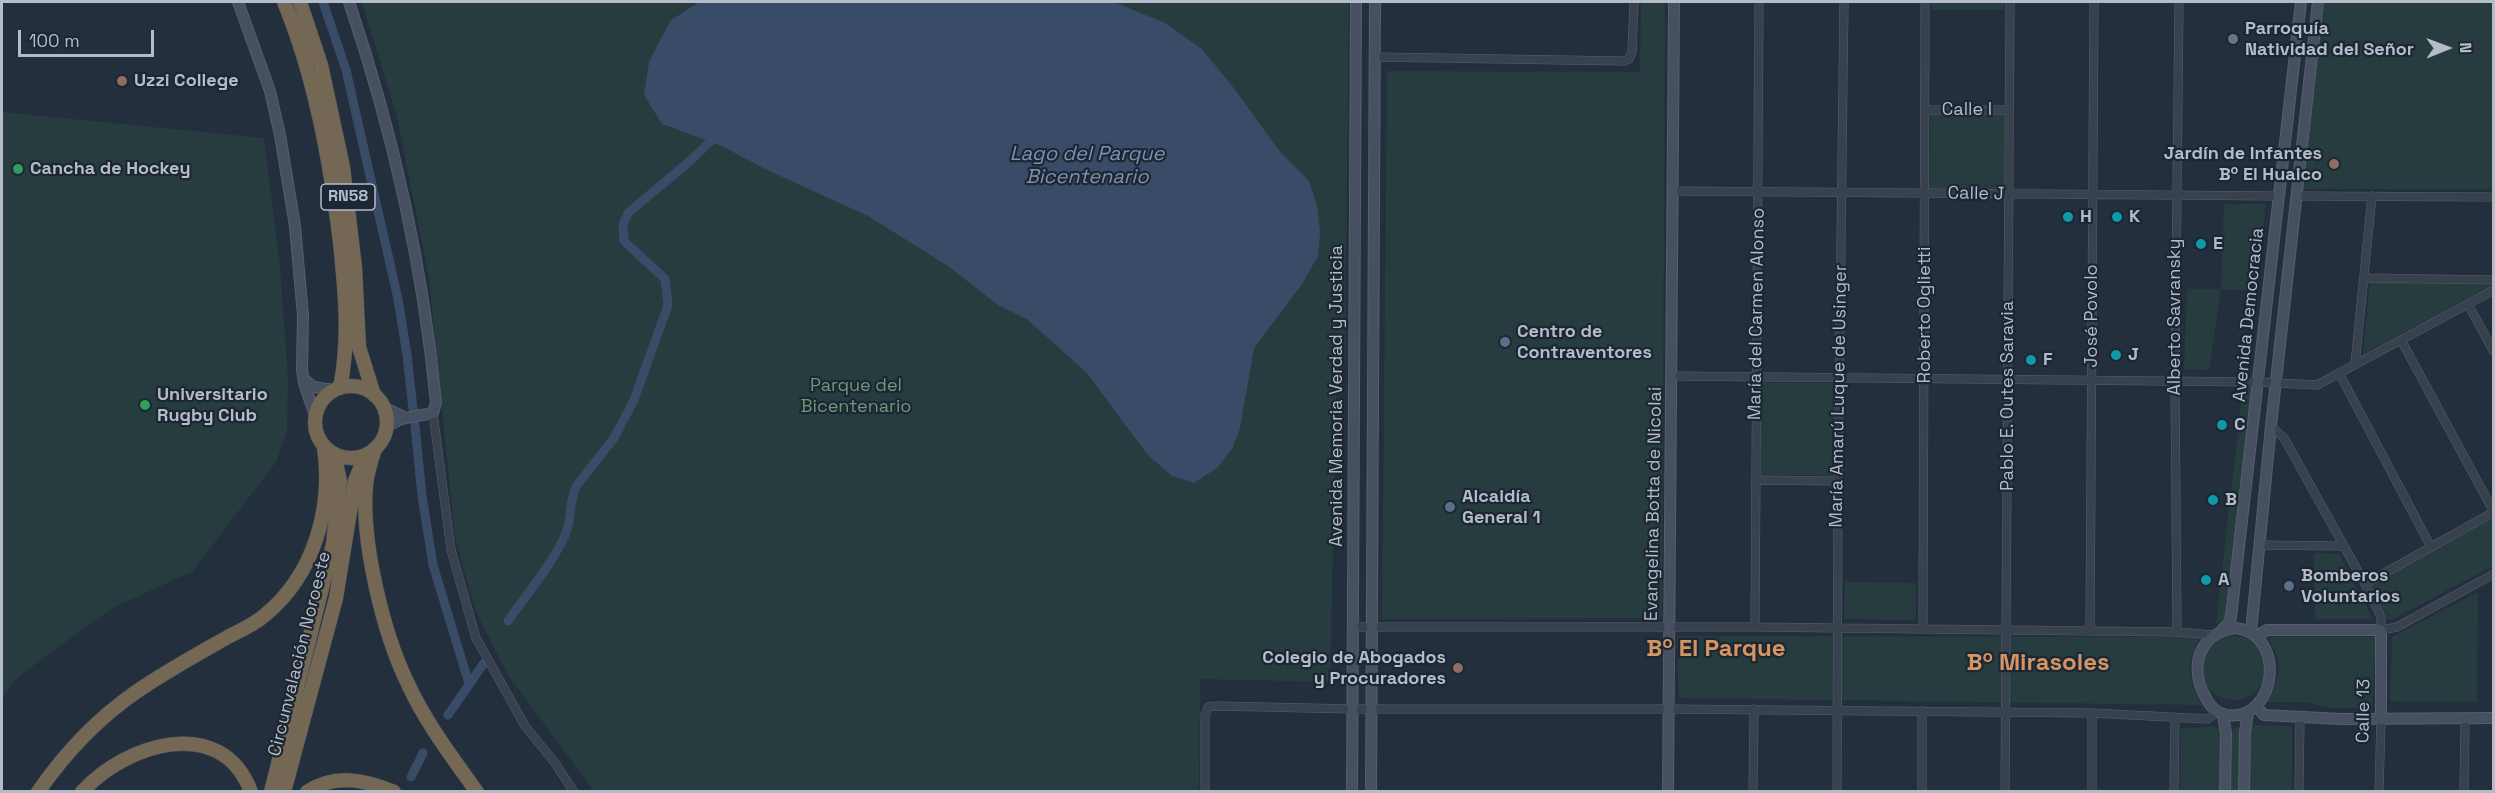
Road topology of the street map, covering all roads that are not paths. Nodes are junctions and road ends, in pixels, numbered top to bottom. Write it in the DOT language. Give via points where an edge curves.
graph roads {
  1 [pos="238,2"];
  2 [pos="284,2"];
  3 [pos="300,2"];
  4 [pos="349,2"];
  5 [pos="1356,2"];
  6 [pos="1375,2"];
  7 [pos="1634,2"];
  8 [pos="1674,2"];
  9 [pos="1759,2"];
  10 [pos="1844,2"];
  11 [pos="1925,2"];
  12 [pos="2010,2"];
  13 [pos="2094,2"];
  14 [pos="2179,2"];
  15 [pos="2301,2"];
  16 [pos="2318,2"];
  17 [pos="1376,57"];
  18 [pos="1925,110"];
  19 [pos="2008,110"];
  20 [pos="1673,191"];
  21 [pos="1758,192"];
  22 [pos="1842,193"];
  23 [pos="1926,194"];
  24 [pos="2092,194"];
  25 [pos="2176,194"];
  26 [pos="2009,195"];
  27 [pos="2278,196"];
  28 [pos="2296,196"];
  29 [pos="2372,196"];
  30 [pos="2493,197"];
  31 [pos="2364,278"];
  32 [pos="2493,280"];
  33 [pos="2493,290"];
  34 [pos="2468,304"];
  35 [pos="2401,340"];
  36 [pos="2493,352"];
  37 [pos="2355,364"];
  38 [pos="2339,374"];
  39 [pos="1672,376"];
  40 [pos="1756,376"];
  41 [pos="1840,377"];
  42 [pos="1925,377"];
  43 [pos="303,378"];
  44 [pos="2008,379"];
  45 [pos="2091,380"];
  46 [pos="2175,380"];
  47 [pos="2258,382"];
  48 [pos="2275,382"];
  49 [pos="338,389"];
  50 [pos="374,395"];
  51 [pos="383,407"];
  52 [pos="433,413"];
  53 [pos="315,416"];
  54 [pos="406,418"];
  55 [pos="2271,426"];
  56 [pos="386,427"];
  57 [pos="329,451"];
  58 [pos="370,452"];
  59 [pos="1755,480"];
  60 [pos="1838,481"];
  61 [pos="2259,544"];
  62 [pos="2344,546"];
  63 [pos="2431,547"];
  64 [pos="2493,574"];
  65 [pos="2365,584"];
  66 [pos="1668,626"];
  67 [pos="1353,627"];
  68 [pos="1373,627"];
  69 [pos="1755,627"];
  70 [pos="1837,628"];
  71 [pos="1923,628"];
  72 [pos="2006,629"];
  73 [pos="2090,630"];
  74 [pos="2381,630"];
  75 [pos="2177,632"];
  76 [pos="2218,632"];
  77 [pos="2254,634"];
  78 [pos="1372,708"];
  79 [pos="1353,709"];
  80 [pos="1668,709"];
  81 [pos="1754,709"];
  82 [pos="2252,710"];
  83 [pos="1838,711"];
  84 [pos="1922,711"];
  85 [pos="2005,712"];
  86 [pos="2092,713"];
  87 [pos="2220,713"];
  88 [pos="2300,716"];
  89 [pos="2175,718"];
  90 [pos="2381,718"];
  91 [pos="2465,718"];
  92 [pos="2493,718"];
  93 [pos="38,792"];
  94 [pos="82,792"];
  95 [pos="251,792"];
  96 [pos="272,792"];
  97 [pos="284,792"];
  98 [pos="307,792"];
  99 [pos="394,792"];
  100 [pos="477,792"];
  101 [pos="574,792"];
  102 [pos="1205,792"];
  103 [pos="1352,792"];
  104 [pos="1371,792"];
  105 [pos="1668,792"];
  106 [pos="1752,792"];
  107 [pos="1837,792"];
  108 [pos="1922,792"];
  109 [pos="2005,792"];
  110 [pos="2092,792"];
  111 [pos="2174,792"];
  112 [pos="2225,792"];
  113 [pos="2244,792"];
  114 [pos="2299,792"];
  115 [pos="2379,792"];
  116 [pos="2464,792"];
  1 -- 43 [label="street" via="270,91 285,165 303,316"];
  2 -- 49 [label="highway, RN58" via="315,100 336,212 346,344"];
  3 -- 50 [label="highway, RN58" via="321,65 341,155 352,228 359,347"];
  4 -- 52 [label="street" via="399,168 424,302 436,402"];
  5 -- 67 [label="street, Avenida Memoria Verdad y Justicia"];
  6 -- 17 [label="street, Avenida Memoria Verdad y Justicia"];
  7 -- 17 [label="street" via="1632,52 1624,61"];
  8 -- 20 [label="street, Evangelina Botta de Nicolai"];
  9 -- 21 [label="street, María del Carmen Alonso"];
  10 -- 22 [label="street, María Amarú Luque de Usinger"];
  11 -- 18 [label="street, Roberto Oglietti"];
  12 -- 19 [label="street, Pablo E. Outes Saravia"];
  13 -- 24 [label="street, José Povolo"];
  14 -- 25 [label="street, Alberto Savransky"];
  15 -- 27 [label="street, Avenida Democracia"];
  16 -- 28 [label="street, Avenida Democracia"];
  17 -- 68 [label="street, Avenida Memoria Verdad y Justicia"];
  18 -- 19 [label="street, Calle I"];
  18 -- 23 [label="street, Roberto Oglietti"];
  19 -- 26 [label="street, Pablo E. Outes Saravia"];
  20 -- 21 [label="street, Calle J"];
  20 -- 39 [label="street, Evangelina Botta de Nicolai"];
  21 -- 22 [label="street, Calle J"];
  21 -- 40 [label="street, María del Carmen Alonso"];
  22 -- 23 [label="street, Calle J"];
  22 -- 41 [label="street, María Amarú Luque de Usinger"];
  23 -- 26 [label="street, Calle J"];
  23 -- 42 [label="street, Roberto Oglietti"];
  24 -- 25 [label="street, Calle J"];
  24 -- 26 [label="street, Calle J"];
  24 -- 45 [label="street, José Povolo"];
  25 -- 27 [label="street, Calle J"];
  25 -- 46 [label="street, Alberto Savransky"];
  26 -- 44 [label="street, Pablo E. Outes Saravia"];
  27 -- 47 [label="street, Avenida Democracia"];
  28 -- 29 [label="street"];
  28 -- 48 [label="street, Avenida Democracia"];
  29 -- 30 [label="street"];
  29 -- 31 [label="street"];
  31 -- 32 [label="street"];
  31 -- 37 [label="street"];
  33 -- 34 [label="street"];
  34 -- 35 [label="street"];
  34 -- 36 [label="street"];
  35 -- 37 [label="street"];
  35 -- 63 [label="street" via="2493,512"];
  37 -- 38 [label="street"];
  38 -- 48 [label="street" via="2317,385"];
  38 -- 63 [label="street"];
  39 -- 40 [label="street"];
  39 -- 66 [label="street, Evangelina Botta de Nicolai"];
  40 -- 41 [label="street"];
  40 -- 59 [label="street, María del Carmen Alonso"];
  41 -- 42 [label="street"];
  41 -- 60 [label="street, María Amarú Luque de Usinger"];
  42 -- 44 [label="street"];
  42 -- 71 [label="street, Roberto Oglietti"];
  43 -- 49 [label="street" via="313,387"];
  43 -- 53 [label="street"];
  44 -- 45 [label="street"];
  44 -- 72 [label="street, Pablo E. Outes Saravia"];
  45 -- 46 [label="street"];
  45 -- 73 [label="street, José Povolo"];
  46 -- 47 [label="street"];
  46 -- 75 [label="street, Alberto Savransky"];
  47 -- 48 [label="street"];
  47 -- 76 [label="street, Avenida Democracia" via="2231,617"];
  48 -- 55 [label="street, Avenida Democracia"];
  49 -- 50 [label="highway" via="352,386"];
  49 -- 53 [label="highway" via="326,396"];
  50 -- 51 [label="highway, RN58"];
  51 -- 54 [label="street"];
  51 -- 56 [label="highway, RN58"];
  52 -- 54 [label="street"];
  52 -- 101 [label="street" via="451,550 476,638 525,726"];
  53 -- 57 [label="highway" via="318,438"];
  54 -- 56 [label="street"];
  55 -- 61 [label="street, Avenida Democracia"];
  55 -- 62 [label="street" via="2284,438"];
  56 -- 58 [label="highway" via="380,443"];
  57 -- 58 [label="highway" via="353,459"];
  57 -- 93 [label="highway" via="320,526 301,574 284,597 250,625 160,676 116,707 65,756"];
  57 -- 96 [label="highway, Circunvalación Noroeste" via="338,463 340,480 333,544"];
  58 -- 97 [label="highway, Circunvalación Noroeste" via="355,481 336,598"];
  58 -- 100 [label="highway" via="366,521 393,648 425,715"];
  59 -- 60 [label="street"];
  59 -- 69 [label="street, María del Carmen Alonso"];
  60 -- 70 [label="street, María Amarú Luque de Usinger"];
  61 -- 62 [label="street"];
  61 -- 77 [label="street, Avenida Democracia"];
  62 -- 65 [label="street"];
  63 -- 65 [label="street"];
  64 -- 74 [label="street" via="2397,627"];
  65 -- 74 [label="street" via="2381,617"];
  66 -- 68 [label="street"];
  66 -- 69 [label="street"];
  66 -- 80 [label="street, Evangelina Botta de Nicolai"];
  67 -- 68 [label="street"];
  67 -- 79 [label="street, Avenida Memoria Verdad y Justicia"];
  68 -- 78 [label="street, Avenida Memoria Verdad y Justicia"];
  69 -- 70 [label="street"];
  70 -- 71 [label="street"];
  70 -- 83 [label="street, María Amarú Luque de Usinger"];
  71 -- 72 [label="street"];
  72 -- 73 [label="street"];
  72 -- 85 [label="street, Pablo E. Outes Saravia"];
  73 -- 75 [label="street"];
  74 -- 77 [label="street" via="2267,630"];
  74 -- 90 [label="street, Calle 13"];
  75 -- 76 [label="street"];
  76 -- 77 [label="street" via="2235,628"];
  76 -- 87 [label="street" via="2203,648 2197,671 2203,692"];
  77 -- 82 [label="street" via="2266,647 2270,670 2265,694"];
  78 -- 79 [label="street"];
  78 -- 80 [label="street"];
  78 -- 104 [label="street, Avenida Memoria Verdad y Justicia"];
  79 -- 102 [label="street" via="1208,707"];
  79 -- 103 [label="street, Avenida Memoria Verdad y Justicia"];
  80 -- 81 [label="street"];
  80 -- 105 [label="street, Evangelina Botta de Nicolai"];
  81 -- 83 [label="street"];
  81 -- 106 [label="street"];
  82 -- 87 [label="street"];
  82 -- 88 [label="street" via="2264,715"];
  82 -- 113 [label="street" via="2245,732"];
  83 -- 84 [label="street"];
  83 -- 107 [label="street, María Amarú Luque de Usinger"];
  84 -- 85 [label="street"];
  84 -- 108 [label="street"];
  85 -- 86 [label="street"];
  85 -- 109 [label="street, Pablo E. Outes Saravia"];
  86 -- 89 [label="street"];
  86 -- 110 [label="street"];
  87 -- 89 [label="street" via="2208,719"];
  87 -- 112 [label="street" via="2226,733"];
  88 -- 90 [label="street"];
  88 -- 114 [label="street"];
  89 -- 111 [label="street"];
  90 -- 91 [label="street"];
  90 -- 115 [label="street, Calle 13"];
  91 -- 92 [label="street"];
  91 -- 116 [label="street"];
  94 -- 95 [label="highway" via="108,768 137,752 172,744 213,748 238,767"];
  98 -- 99 [label="highway" via="321,784 344,780"];
}
